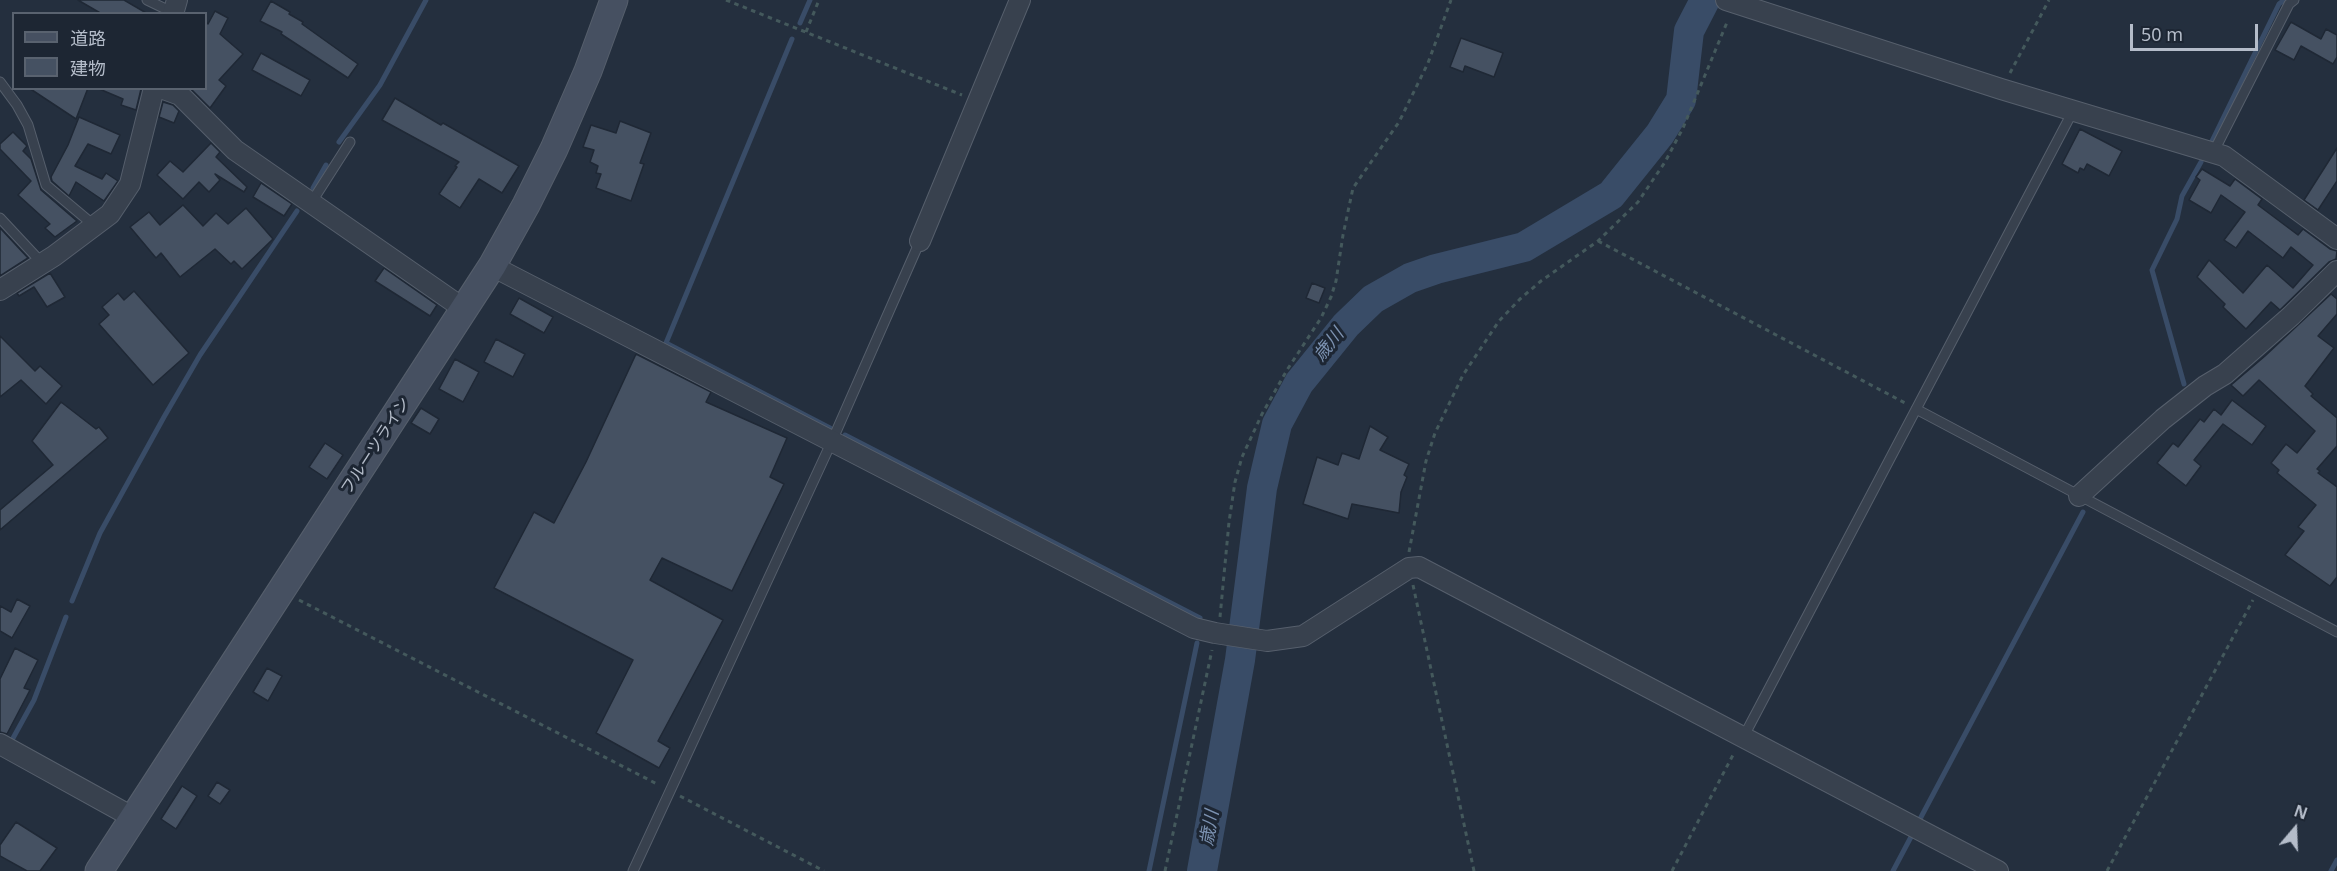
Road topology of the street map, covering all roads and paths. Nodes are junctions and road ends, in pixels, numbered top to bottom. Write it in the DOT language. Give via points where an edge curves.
graph roads {
  1 [pos="147,0"];
  2 [pos="614,0"];
  3 [pos="726,0"];
  4 [pos="819,0"];
  5 [pos="1020,0"];
  6 [pos="1450,0"];
  7 [pos="2049,0"];
  8 [pos="2294,0"];
  9 [pos="1730,2"];
  10 [pos="171,12"];
  11 [pos="806,32"];
  12 [pos="0,82"];
  13 [pos="2001,89"];
  14 [pos="154,90"];
  15 [pos="166,90"];
  16 [pos="978,101"];
  17 [pos="2073,111"];
  18 [pos="350,142"];
  19 [pos="2213,153"];
  20 [pos="311,202"];
  21 [pos="0,218"];
  22 [pos="96,227"];
  23 [pos="2337,239"];
  24 [pos="920,241"];
  25 [pos="1598,241"];
  26 [pos="42,263"];
  27 [pos="492,266"];
  28 [pos="2337,272"];
  29 [pos="0,290"];
  30 [pos="464,309"];
  31 [pos="1916,409"];
  32 [pos="832,441"];
  33 [pos="2079,495"];
  34 [pos="1409,568"];
  35 [pos="2258,591"];
  36 [pos="281,592"];
  37 [pos="2337,632"];
  38 [pos="1215,633"];
  39 [pos="1744,736"];
  40 [pos="0,744"];
  41 [pos="670,791"];
  42 [pos="134,818"];
  43 [pos="99,871"];
  44 [pos="633,871"];
  45 [pos="824,871"];
  46 [pos="1165,871"];
  47 [pos="1474,871"];
  48 [pos="1672,871"];
  49 [pos="1998,871"];
  50 [pos="2107,871"];
  1 -- 10 [label="lane"];
  2 -- 27 [label="street, フルーツライン" via="554,149"];
  3 -- 11 [label="path"];
  4 -- 11 [label="path"];
  5 -- 16 [label="street"];
  6 -- 38 [label="path" via="1428,63 1399,123 1353,188 1331,297 1262,414 1242,458 1235,482 1219,626"];
  7 -- 13 [label="path"];
  8 -- 19 [label="lane"];
  9 -- 13 [label="street"];
  9 -- 25 [label="path" via="1683,128 1665,162 1638,202"];
  11 -- 16 [label="path"];
  12 -- 22 [label="lane" via="28,125 46,185"];
  13 -- 17 [label="street"];
  14 -- 22 [label="street" via="130,184"];
  15 -- 20 [label="street" via="180,95 235,150"];
  16 -- 24 [label="street"];
  17 -- 19 [label="street"];
  17 -- 31 [label="lane"];
  18 -- 20 [label="lane"];
  19 -- 23 [label="street" via="2224,156"];
  20 -- 30 [label="street"];
  21 -- 26 [label="lane"];
  22 -- 26 [label="street"];
  24 -- 32 [label="lane"];
  25 -- 31 [label="path"];
  25 -- 34 [label="path" via="1520,299 1499,321 1462,375 1426,461"];
  26 -- 29 [label="street"];
  27 -- 30 [label="street, フルーツライン"];
  27 -- 32 [label="street"];
  28 -- 33 [label="street" via="2225,374 2163,419"];
  30 -- 36 [label="street, フルーツライン"];
  31 -- 33 [label="lane"];
  31 -- 39 [label="lane"];
  32 -- 38 [label="street" via="1194,628"];
  32 -- 41 [label="lane"];
  33 -- 35 [label="lane"];
  34 -- 38 [label="street" via="1303,636 1267,641"];
  34 -- 39 [label="street" via="1419,567"];
  34 -- 47 [label="path"];
  35 -- 37 [label="lane"];
  35 -- 50 [label="path"];
  36 -- 41 [label="path"];
  36 -- 42 [label="street, フルーツライン"];
  38 -- 46 [label="path"];
  39 -- 48 [label="path"];
  39 -- 49 [label="street"];
  40 -- 42 [label="street"];
  41 -- 44 [label="lane"];
  41 -- 45 [label="path"];
  42 -- 43 [label="street, フルーツライン"];
}
